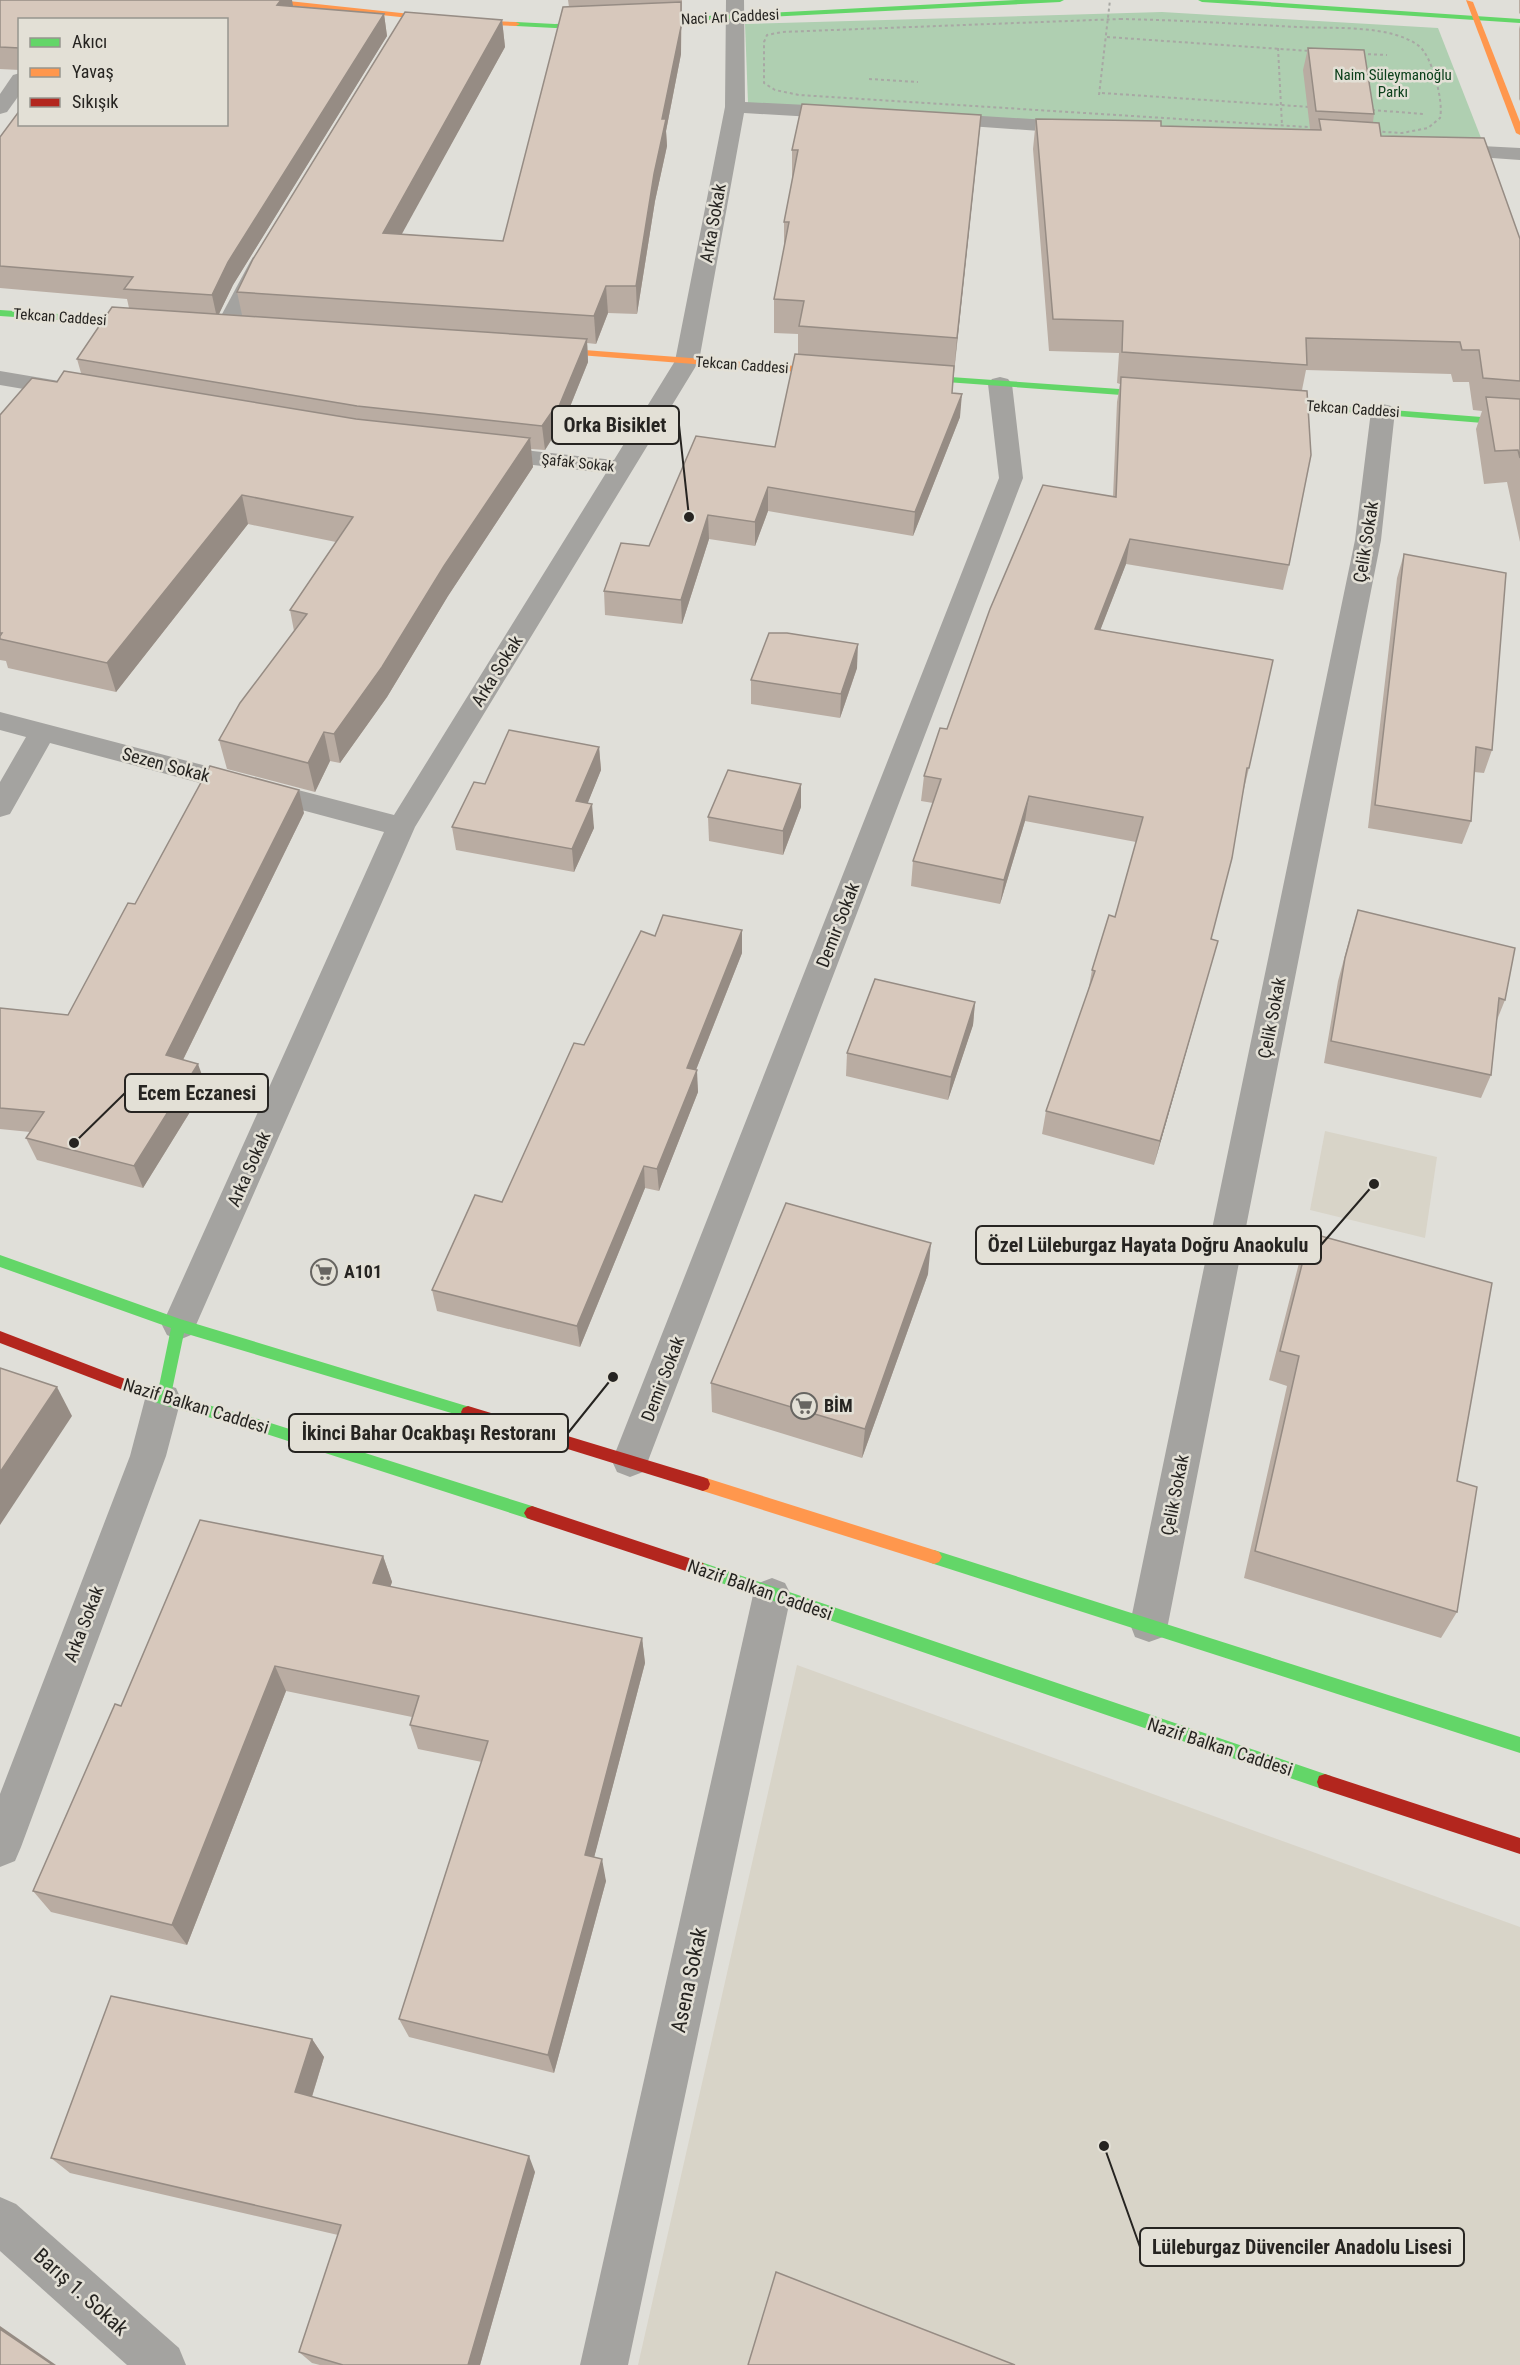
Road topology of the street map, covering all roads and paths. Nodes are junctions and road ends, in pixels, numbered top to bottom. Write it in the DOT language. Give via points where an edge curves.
graph roads {
  1 [pos="257,0"];
  2 [pos="1060,0"];
  3 [pos="1110,0"];
  4 [pos="1202,0"];
  5 [pos="1468,0"];
  6 [pos="736,9"];
  7 [pos="1476,18"];
  8 [pos="1108,20"];
  9 [pos="1520,21"];
  10 [pos="1107,37"];
  11 [pos="1278,37"];
  12 [pos="1278,49"];
  13 [pos="1313,51"];
  14 [pos="1359,54"];
  15 [pos="1393,56"];
  16 [pos="1416,57"];
  17 [pos="1427,57"];
  18 [pos="18,83"];
  19 [pos="1098,103"];
  20 [pos="735,106"];
  21 [pos="0,107"];
  22 [pos="867,114"];
  23 [pos="913,117"];
  24 [pos="1099,124"];
  25 [pos="1282,125"];
  26 [pos="1520,133"];
  27 [pos="1427,149"];
  28 [pos="1520,154"];
  29 [pos="270,245"];
  30 [pos="0,313"];
  31 [pos="166,324"];
  32 [pos="225,328"];
  33 [pos="530,348"];
  34 [pos="687,361"];
  35 [pos="854,373"];
  36 [pos="889,376"];
  37 [pos="0,378"];
  38 [pos="1000,384"];
  39 [pos="93,394"];
  40 [pos="1179,397"];
  41 [pos="1251,402"];
  42 [pos="1383,411"];
  43 [pos="1520,423"];
  44 [pos="468,451"];
  45 [pos="622,468"];
  46 [pos="0,721"];
  47 [pos="43,732"];
  48 [pos="0,807"];
  49 [pos="401,827"];
  50 [pos="0,1261"];
  51 [pos="179,1325"];
  52 [pos="0,1337"];
  53 [pos="163,1399"];
  54 [pos="630,1461"];
  55 [pos="772,1595"];
  56 [pos="1149,1624"];
  57 [pos="1520,1745"];
  58 [pos="1520,1846"];
  59 [pos="0,1847"];
  60 [pos="0,2220"];
  61 [pos="162,2365"];
  62 [pos="604,2365"];
  1 -- 6 [label="street, Naci Arı Caddesi" via="405,25 555,26"];
  2 -- 6 [label="street, Naci Arı Caddesi"];
  3 -- 8 [label="path"];
  4 -- 7 [label="street"];
  5 -- 7 [label="street"];
  6 -- 20 [label="street, Arka Sokak"];
  7 -- 9 [label="street"];
  7 -- 26 [label="street"];
  8 -- 10 [label="path"];
  8 -- 17 [label="path" via="1360,30 1418,44"];
  8 -- 24 [label="path" via="782,32 767,35 764,42 764,83 775,90"];
  10 -- 12 [label="path"];
  10 -- 19 [label="path"];
  11 -- 12 [label="path"];
  12 -- 13 [label="path"];
  12 -- 25 [label="path"];
  14 -- 15 [label="path"];
  16 -- 17 [label="path"];
  17 -- 25 [label="path" via="1443,104 1443,115 1436,124 1402,133"];
  18 -- 21 [label="street"];
  20 -- 22 [label="street"];
  20 -- 34 [label="street, Arka Sokak"];
  23 -- 24 [label="street"];
  24 -- 25 [label="path"];
  27 -- 28 [label="street"];
  29 -- 32 [label="street"];
  30 -- 31 [label="street, Tekcan Caddesi"];
  33 -- 34 [label="street, Tekcan Caddesi"];
  34 -- 35 [label="street, Tekcan Caddesi"];
  34 -- 45 [label="street, Arka Sokak"];
  36 -- 38 [label="street"];
  37 -- 39 [label="street"];
  38 -- 40 [label="street"];
  38 -- 54 [label="street, Demir Sokak" via="1011,478"];
  41 -- 42 [label="street, Tekcan Caddesi"];
  42 -- 43 [label="street, Tekcan Caddesi"];
  42 -- 56 [label="street, Çelik Sokak" via="1368,540"];
  44 -- 45 [label="street, Şafak Sokak"];
  45 -- 49 [label="street, Arka Sokak"];
  46 -- 47 [label="street, Sezen Sokak"];
  47 -- 48 [label="street"];
  47 -- 49 [label="street, Sezen Sokak"];
  49 -- 51 [label="street, Arka Sokak"];
  50 -- 51 [label="street"];
  51 -- 53 [label="street"];
  51 -- 54 [label="street"];
  52 -- 53 [label="street, Nazif Balkan Caddesi"];
  53 -- 55 [label="street, Nazif Balkan Caddesi" via="245,1421 568,1524"];
  53 -- 59 [label="street, Arka Sokak" via="148,1456"];
  54 -- 56 [label="street"];
  55 -- 58 [label="street, Nazif Balkan Caddesi"];
  55 -- 62 [label="street, Asena Sokak"];
  56 -- 57 [label="street"];
  60 -- 61 [label="street, Barış 1. Sokak"];
}
